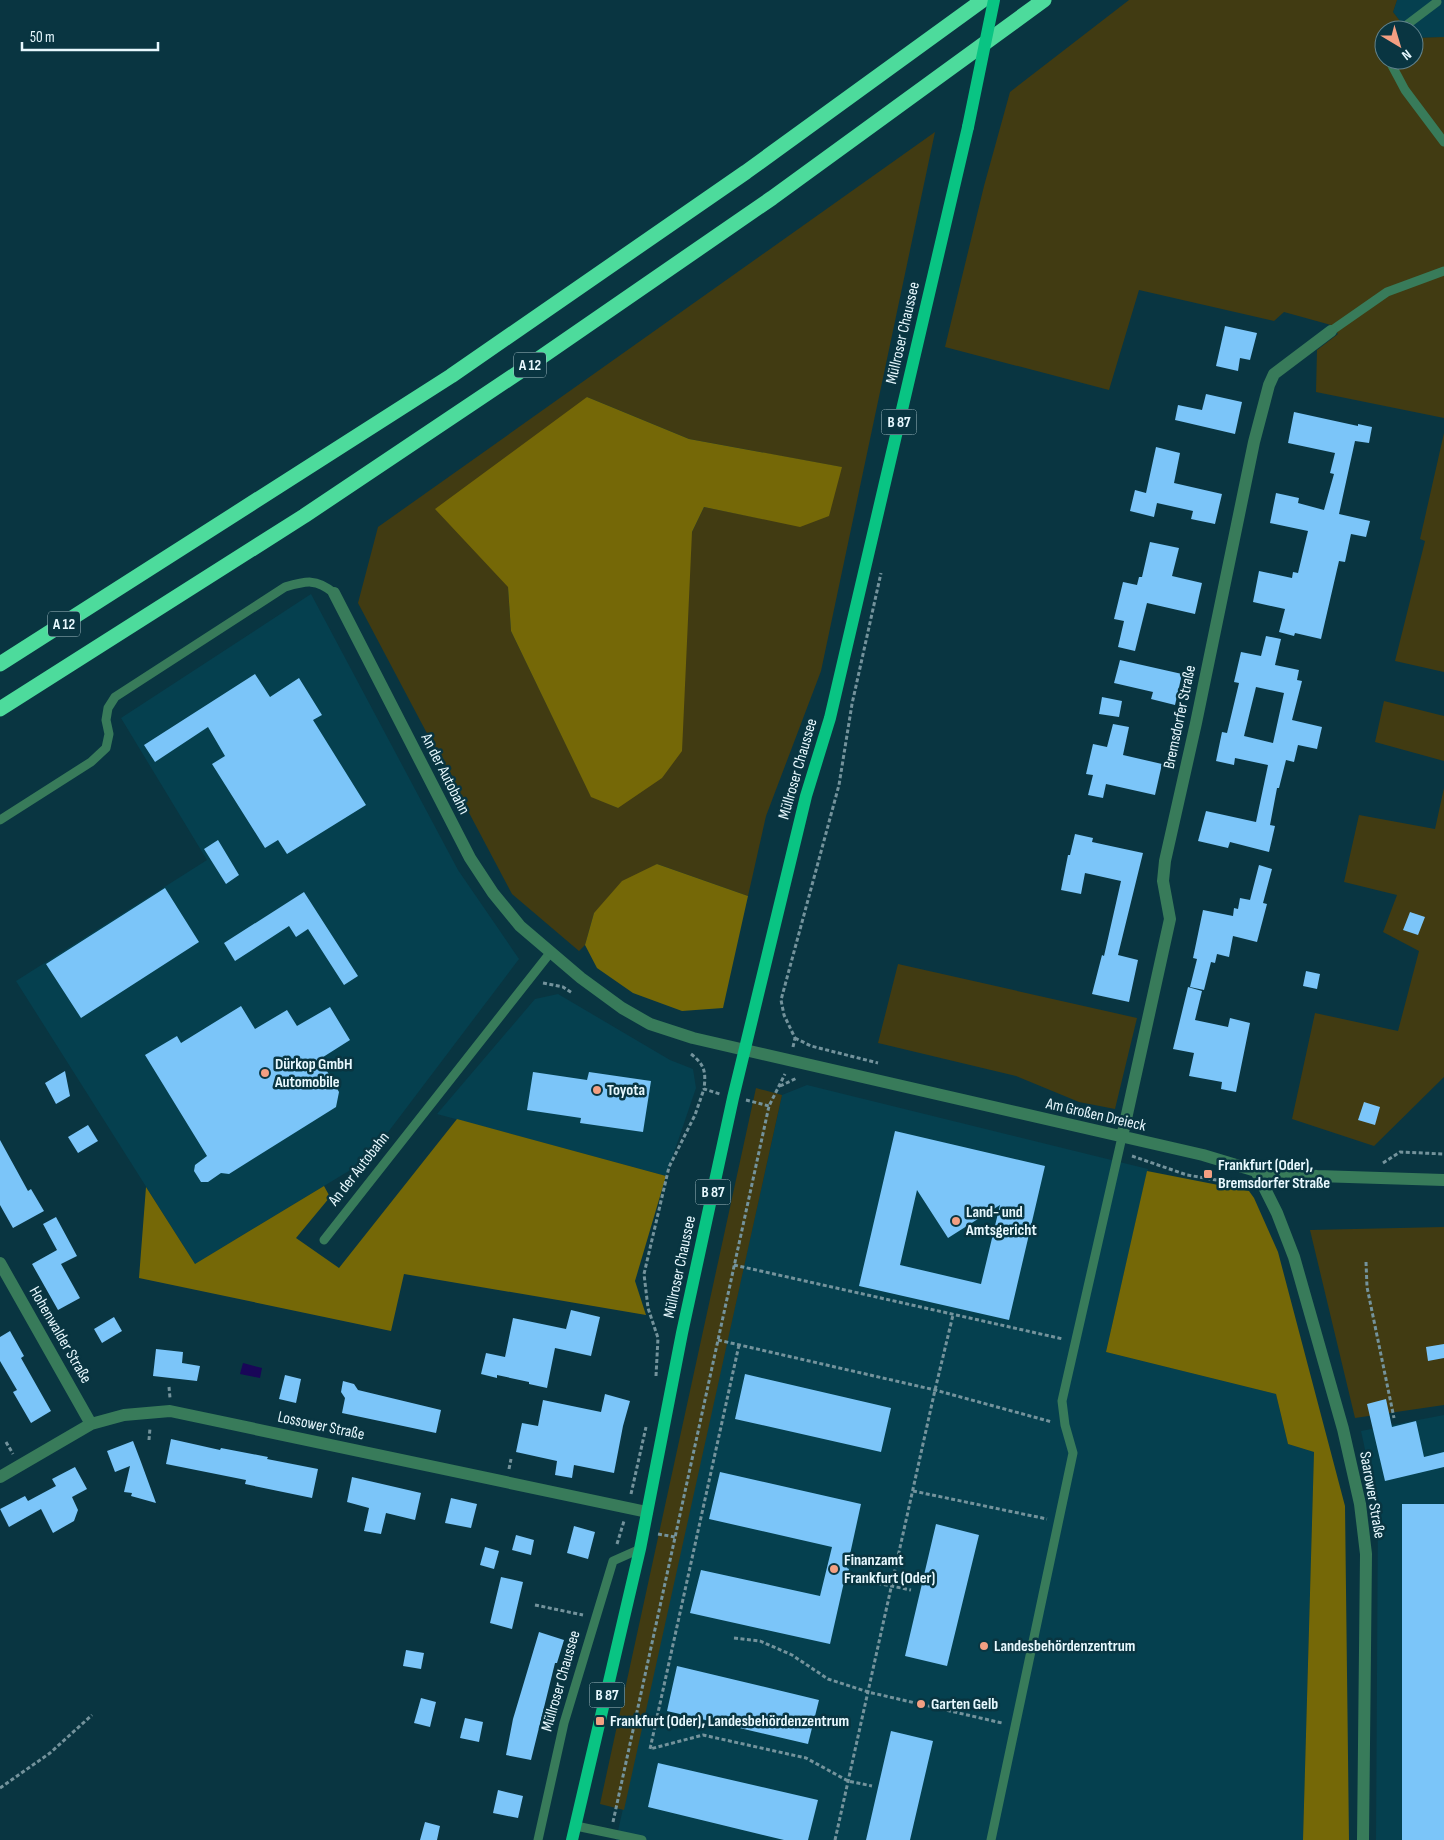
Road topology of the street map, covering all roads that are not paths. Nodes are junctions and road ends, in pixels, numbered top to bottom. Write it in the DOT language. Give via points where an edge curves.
graph roads {
  1 [pos="983,0"];
  2 [pos="994,0"];
  3 [pos="1044,0"];
  4 [pos="1437,2"];
  5 [pos="1413,20"];
  6 [pos="1394,70"];
  7 [pos="1444,142"];
  8 [pos="1444,271"];
  9 [pos="1332,331"];
  10 [pos="334,593"];
  11 [pos="0,664"];
  12 [pos="0,709"];
  13 [pos="0,820"];
  14 [pos="550,954"];
  15 [pos="745,1051"];
  16 [pos="1122,1137"];
  17 [pos="1256,1171"];
  18 [pos="1444,1180"];
  19 [pos="324,1240"];
  20 [pos="0,1263"];
  21 [pos="92,1424"];
  22 [pos="0,1477"];
  23 [pos="647,1512"];
  24 [pos="640,1549"];
  25 [pos="576,1826"];
  26 [pos="538,1840"];
  27 [pos="572,1840"];
  28 [pos="642,1840"];
  29 [pos="991,1840"];
  30 [pos="1363,1840"];
  1 -- 11 [label="highway, A 12" via="746,172 451,376"];
  2 -- 15 [label="main road, Müllroser Chaussee / B 87, bridge" via="968,126 830,718 806,796"];
  3 -- 12 [label="highway, A 12" via="772,198 537,360 304,516"];
  4 -- 5 [label="lane"];
  6 -- 7 [label="lane" via="1405,90"];
  8 -- 9 [label="lane" via="1387,292"];
  9 -- 16 [label="street, Bremsdorfer Straße" via="1274,374 1254,442 1165,861 1162,881 1170,919"];
  10 -- 13 [label="lane" via="324,585 306,581 285,587 115,697 108,708 106,748 91,762"];
  10 -- 14 [label="street, An der Autobahn" via="470,858 520,926"];
  14 -- 15 [label="street, An der Autobahn" via="622,1008 650,1024"];
  14 -- 19 [label="lane, An der Autobahn"];
  15 -- 16 [label="street, Am Großen Dreieck"];
  15 -- 23 [label="main road, Müllroser Chaussee / B 87" via="684,1324"];
  16 -- 17 [label="street, Am Großen Dreieck"];
  16 -- 29 [label="lane" via="1062,1401 1072,1453"];
  17 -- 18 [label="street, Am Großen Dreieck"];
  17 -- 30 [label="street, Saarower Straße" via="1278,1213 1294,1257 1343,1429 1360,1504 1366,1554"];
  20 -- 21 [label="street, Hohenwalder Straße"];
  21 -- 22 [label="street, Lossower Straße"];
  21 -- 23 [label="street, Lossower Straße" via="124,1415 170,1411 186,1413"];
  23 -- 24 [label="main road, Müllroser Chaussee / B 87"];
  24 -- 25 [label="main road, Müllroser Chaussee / B 87"];
  24 -- 26 [label="lane, Müllroser Chaussee" via="613,1561 564,1723"];
  25 -- 27 [label="main road, Müllroser Chaussee / B 87"];
  25 -- 28 [label="lane"];
}
